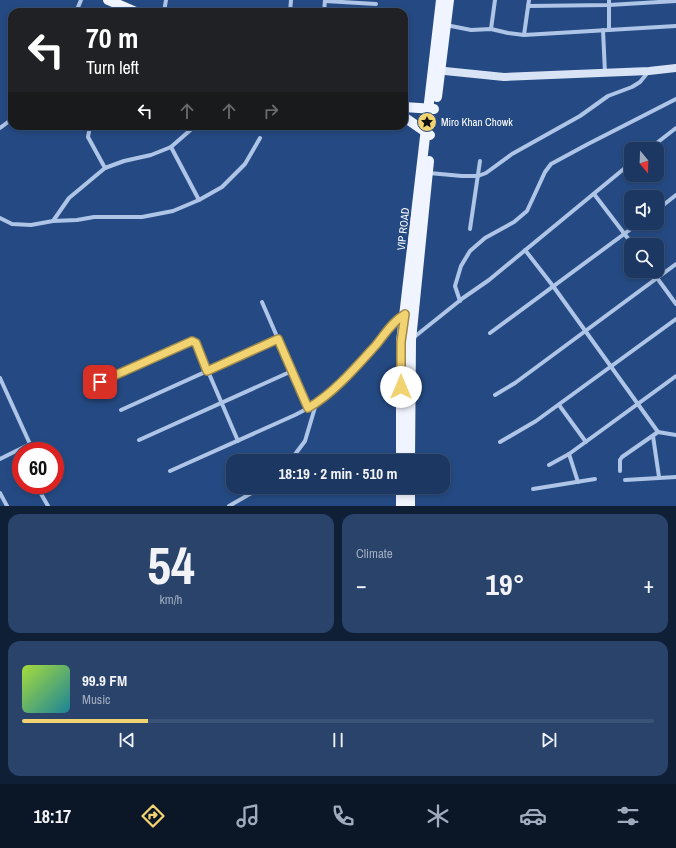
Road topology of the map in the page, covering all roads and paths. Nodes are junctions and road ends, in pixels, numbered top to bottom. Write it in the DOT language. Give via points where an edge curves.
graph roads {
  1 [pos="108,0"];
  2 [pos="325,0"];
  3 [pos="441,0"];
  4 [pos="449,0"];
  5 [pos="495,0"];
  6 [pos="529,0"];
  7 [pos="676,1"];
  8 [pos="609,2"];
  9 [pos="376,4"];
  10 [pos="528,6"];
  11 [pos="123,8"];
  12 [pos="446,25"];
  13 [pos="676,26"];
  14 [pos="491,29"];
  15 [pos="603,30"];
  16 [pos="609,30"];
  17 [pos="524,35"];
  18 [pos="676,68"];
  19 [pos="437,70"];
  20 [pos="649,71"];
  21 [pos="605,73"];
  22 [pos="676,99"];
  23 [pos="408,107"];
  24 [pos="432,109"];
  25 [pos="408,121"];
  26 [pos="676,128"];
  27 [pos="89,130"];
  28 [pos="190,130"];
  29 [pos="429,135"];
  30 [pos="260,138"];
  31 [pos="657,142"];
  32 [pos="171,147"];
  33 [pos="480,161"];
  34 [pos="105,168"];
  35 [pos="624,169"];
  36 [pos="428,173"];
  37 [pos="478,176"];
  38 [pos="594,194"];
  39 [pos="676,195"];
  40 [pos="199,200"];
  41 [pos="664,204"];
  42 [pos="0,218"];
  43 [pos="53,221"];
  44 [pos="470,229"];
  45 [pos="629,230"];
  46 [pos="624,234"];
  47 [pos="627,238"];
  48 [pos="525,250"];
  49 [pos="676,264"];
  50 [pos="664,273"];
  51 [pos="657,278"];
  52 [pos="553,286"];
  53 [pos="460,301"];
  54 [pos="262,302"];
  55 [pos="676,304"];
  56 [pos="410,314"];
  57 [pos="676,319"];
  58 [pos="585,331"];
  59 [pos="490,333"];
  60 [pos="278,339"];
  61 [pos="411,340"];
  62 [pos="612,366"];
  63 [pos="207,371"];
  64 [pos="292,371"];
  65 [pos="676,376"];
  66 [pos="0,378"];
  67 [pos="100,382"];
  68 [pos="495,395"];
  69 [pos="221,403"];
  70 [pos="639,403"];
  71 [pos="316,404"];
  72 [pos="559,405"];
  73 [pos="308,408"];
  74 [pos="121,410"];
  75 [pos="658,432"];
  76 [pos="676,435"];
  77 [pos="653,436"];
  78 [pos="139,440"];
  79 [pos="238,441"];
  80 [pos="30,442"];
  81 [pos="500,442"];
  82 [pos="586,442"];
  83 [pos="12,453"];
  84 [pos="295,454"];
  85 [pos="401,454"];
  86 [pos="410,454"];
  87 [pos="569,454"];
  88 [pos="0,459"];
  89 [pos="549,465"];
  90 [pos="170,471"];
  91 [pos="620,471"];
  92 [pos="659,477"];
  93 [pos="676,477"];
  94 [pos="595,479"];
  95 [pos="625,480"];
  96 [pos="578,482"];
  97 [pos="533,489"];
  98 [pos="0,493"];
  99 [pos="41,494"];
  100 [pos="249,494"];
  101 [pos="401,494"];
  102 [pos="410,494"];
  103 [pos="7,506"];
  104 [pos="48,506"];
  105 [pos="228,506"];
  106 [pos="401,506"];
  107 [pos="410,506"];
  1 -- 11 [label="main road"];
  2 -- 9 [label="street"];
  3 -- 19 [label="main road, VIP ROAD"];
  4 -- 12 [label="main road, VIP ROAD"];
  5 -- 14 [label="street"];
  6 -- 10 [label="street"];
  7 -- 8 [label="street"];
  8 -- 10 [label="street"];
  8 -- 16 [label="street"];
  10 -- 17 [label="street"];
  12 -- 14 [label="street" via="471,30"];
  12 -- 19 [label="main road, VIP ROAD"];
  13 -- 16 [label="street"];
  14 -- 17 [label="street"];
  15 -- 16 [label="street"];
  15 -- 17 [label="street"];
  15 -- 21 [label="street"];
  18 -- 20 [label="main road"];
  19 -- 21 [label="main road" via="504,77"];
  19 -- 24 [label="main road, VIP ROAD"];
  20 -- 21 [label="main road"];
  20 -- 37 [label="street" via="632,87 608,96 580,116"];
  22 -- 53 [label="street" via="551,164 527,211 514,222 484,238 470,251 461,266 455,286"];
  23 -- 24 [label="main road"];
  24 -- 29 [label="main road, VIP ROAD"];
  25 -- 29 [label="main road"];
  26 -- 31 [label="street"];
  27 -- 34 [label="street" via="88,137"];
  28 -- 32 [label="street"];
  29 -- 36 [label="main road, VIP ROAD"];
  29 -- 56 [label="main road, VIP ROAD"];
  30 -- 40 [label="street" via="245,164 222,187"];
  32 -- 34 [label="street"];
  32 -- 40 [label="street"];
  33 -- 37 [label="street"];
  34 -- 43 [label="street" via="69,198"];
  35 -- 38 [label="street"];
  36 -- 37 [label="street"];
  36 -- 56 [label="main road, VIP ROAD"];
  37 -- 44 [label="street"];
  38 -- 46 [label="street"];
  38 -- 48 [label="street"];
  39 -- 41 [label="street"];
  40 -- 43 [label="street" via="173,212"];
  42 -- 43 [label="street" via="12,224 31,225"];
  45 -- 46 [label="street"];
  46 -- 47 [label="street"];
  46 -- 52 [label="street"];
  48 -- 52 [label="street"];
  48 -- 53 [label="street"];
  49 -- 50 [label="street"];
  51 -- 55 [label="street"];
  51 -- 58 [label="street"];
  52 -- 58 [label="street"];
  52 -- 59 [label="street"];
  53 -- 61 [label="street"];
  54 -- 60 [label="street"];
  56 -- 61 [label="main road, VIP ROAD"];
  56 -- 71 [label="street" via="393,323 376,345"];
  56 -- 85 [label="main road, VIP ROAD" via="401,342"];
  57 -- 62 [label="street"];
  58 -- 62 [label="street"];
  58 -- 68 [label="street"];
  60 -- 63 [label="street"];
  60 -- 64 [label="street"];
  61 -- 86 [label="main road, VIP ROAD"];
  62 -- 70 [label="street"];
  62 -- 72 [label="street"];
  63 -- 67 [label="street" via="196,343 192,341"];
  63 -- 69 [label="street"];
  63 -- 74 [label="street"];
  64 -- 69 [label="street"];
  64 -- 73 [label="street"];
  65 -- 70 [label="street"];
  66 -- 80 [label="street"];
  69 -- 78 [label="street"];
  69 -- 79 [label="street"];
  70 -- 75 [label="street"];
  70 -- 82 [label="street"];
  71 -- 73 [label="street"];
  71 -- 84 [label="street" via="305,441"];
  72 -- 81 [label="street" via="536,422"];
  72 -- 82 [label="street"];
  73 -- 79 [label="street"];
  75 -- 76 [label="street"];
  75 -- 77 [label="street"];
  77 -- 91 [label="street" via="622,457"];
  77 -- 92 [label="street"];
  79 -- 90 [label="street"];
  82 -- 87 [label="street"];
  83 -- 88 [label="street"];
  87 -- 89 [label="street"];
  87 -- 96 [label="street"];
  92 -- 93 [label="street"];
  92 -- 95 [label="street"];
  94 -- 96 [label="street"];
  96 -- 97 [label="street"];
  98 -- 103 [label="street"];
  99 -- 104 [label="street"];
  100 -- 105 [label="street"];
  101 -- 106 [label="main road"];
  102 -- 107 [label="main road"];
}
